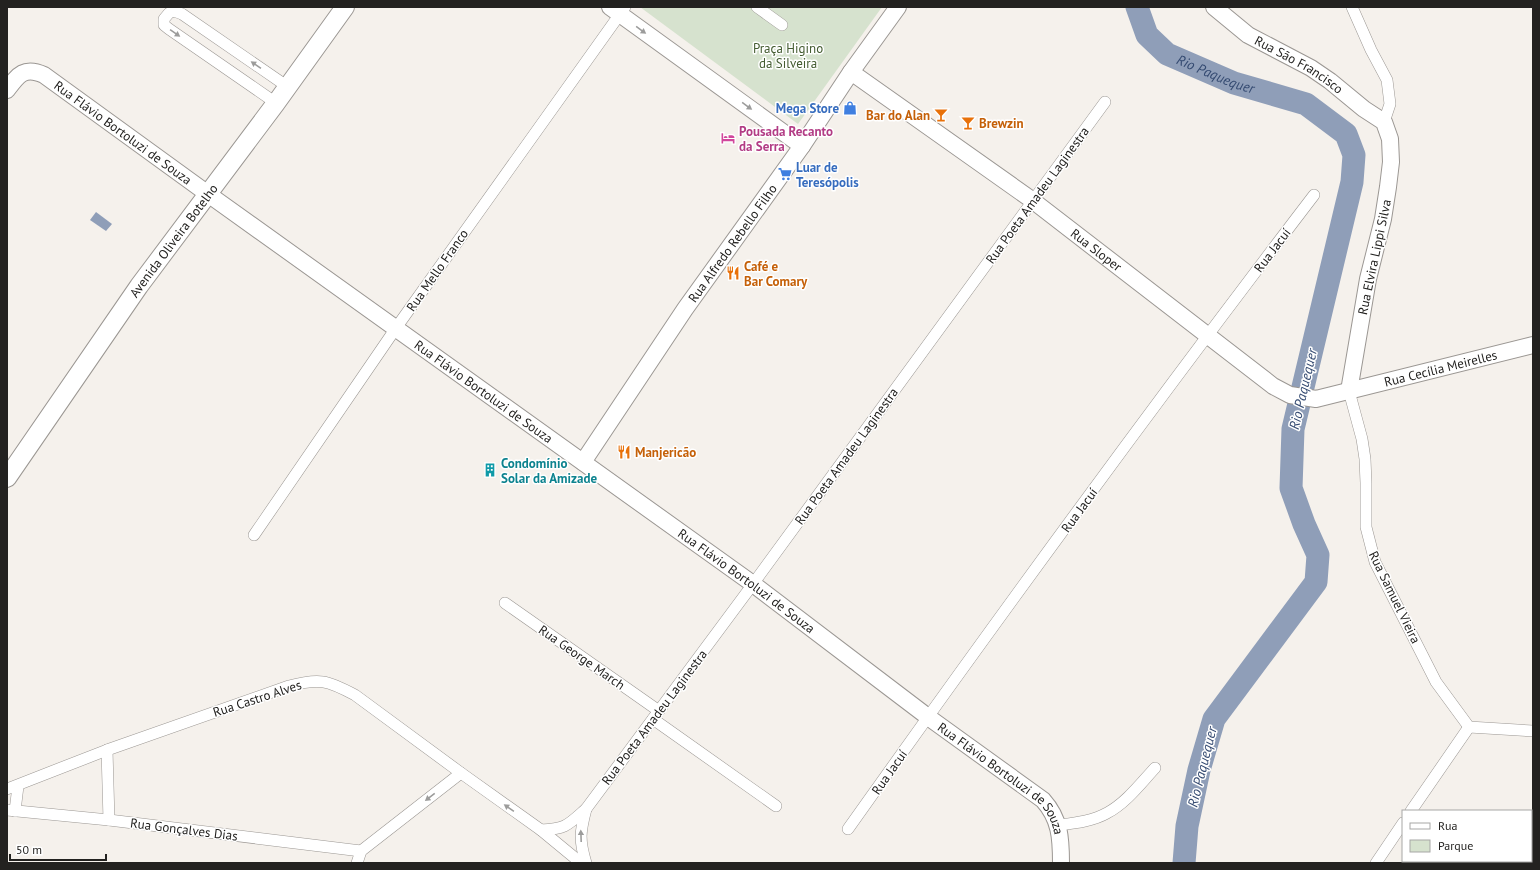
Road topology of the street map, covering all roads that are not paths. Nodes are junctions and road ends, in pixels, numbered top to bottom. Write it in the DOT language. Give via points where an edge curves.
graph roads {
  1 [pos="345,7"];
  2 [pos="757,7"];
  3 [pos="898,7"];
  4 [pos="1214,7"];
  5 [pos="1352,7"];
  6 [pos="618,9"];
  7 [pos="782,25"];
  8 [pos="851,72"];
  9 [pos="288,87"];
  10 [pos="7,90"];
  11 [pos="1105,102"];
  12 [pos="276,103"];
  13 [pos="1384,122"];
  14 [pos="802,146"];
  15 [pos="208,194"];
  16 [pos="1314,195"];
  17 [pos="1032,200"];
  18 [pos="396,328"];
  19 [pos="1208,334"];
  20 [pos="1533,345"];
  21 [pos="1349,391"];
  22 [pos="583,462"];
  23 [pos="7,478"];
  24 [pos="254,535"];
  25 [pos="753,584"];
  26 [pos="505,602"];
  27 [pos="656,715"];
  28 [pos="928,717"];
  29 [pos="1469,727"];
  30 [pos="1533,731"];
  31 [pos="107,750"];
  32 [pos="1155,768"];
  33 [pos="461,774"];
  34 [pos="18,786"];
  35 [pos="7,789"];
  36 [pos="776,806"];
  37 [pos="586,809"];
  38 [pos="1412,810"];
  39 [pos="11,811"];
  40 [pos="109,820"];
  41 [pos="1402,824"];
  42 [pos="1059,825"];
  43 [pos="848,829"];
  44 [pos="541,830"];
  45 [pos="361,850"];
  46 [pos="1061,861"];
  47 [pos="357,863"];
  48 [pos="581,863"];
  49 [pos="586,863"];
  50 [pos="1376,863"];
  1 -- 9 [label="main road, Avenida Oliveira Botelho"];
  2 -- 7 [label="street"];
  3 -- 8 [label="street, Rua Alfredo Rebello Filho"];
  4 -- 13 [label="street, Rua São Francisco" via="1248,35 1310,68"];
  5 -- 13 [label="street" via="1386,80 1390,104"];
  6 -- 14 [label="street, one-way"];
  6 -- 18 [label="street, Rua Mello Franco"];
  8 -- 14 [label="street, Rua Alfredo Rebello Filho"];
  8 -- 17 [label="street, Rua Sloper"];
  9 -- 12 [label="main road, Avenida Oliveira Botelho"];
  9 -- 12 [label="street, one-way" via="182,14 174,11 168,13 164,25"];
  10 -- 15 [label="street, Rua Flávio Bortoluzi de Souza" via="17,76 34,71 44,75"];
  11 -- 17 [label="street, Rua Poeta Amadeu Laginestra"];
  12 -- 15 [label="main road, Avenida Oliveira Botelho"];
  13 -- 21 [label="street, Rua Elvira Lippi Silva" via="1390,139 1388,187 1368,279"];
  14 -- 22 [label="street, Rua Alfredo Rebello Filho" via="681,315"];
  15 -- 18 [label="street, Rua Flávio Bortoluzi de Souza"];
  15 -- 23 [label="main road, Avenida Oliveira Botelho" via="139,286"];
  16 -- 19 [label="street, Rua Jacuí"];
  17 -- 19 [label="street, Rua Sloper"];
  17 -- 25 [label="street, Rua Poeta Amadeu Laginestra"];
  18 -- 22 [label="street, Rua Flávio Bortoluzi de Souza"];
  18 -- 24 [label="street, Rua Mello Franco"];
  19 -- 21 [label="street, Rua Sloper" via="1273,386 1290,395 1316,399"];
  19 -- 28 [label="street, Rua Jacuí"];
  20 -- 21 [label="street, Rua Cecília Meirelles"];
  21 -- 29 [label="street, Rua Samuel Vieira" via="1362,440 1366,483 1366,527 1375,562 1436,682"];
  22 -- 25 [label="street, Rua Flávio Bortoluzi de Souza"];
  25 -- 27 [label="street, Rua Poeta Amadeu Laginestra"];
  25 -- 28 [label="street, Rua Flávio Bortoluzi de Souza"];
  26 -- 27 [label="street, Rua George March"];
  27 -- 36 [label="street, Rua George March"];
  27 -- 37 [label="street, Rua Poeta Amadeu Laginestra"];
  28 -- 42 [label="street, Rua Flávio Bortoluzi de Souza" via="1043,800"];
  28 -- 43 [label="street, Rua Jacuí"];
  29 -- 30 [label="street"];
  29 -- 38 [label="street"];
  31 -- 33 [label="street, Rua Castro Alves" via="289,686 322,681 354,695"];
  31 -- 34 [label="street, Rua Castro Alves"];
  31 -- 40 [label="street"];
  32 -- 42 [label="street" via="1132,793 1107,814 1078,823"];
  44 -- 33 [label="street, Rua Castro Alves, one-way"];
  33 -- 45 [label="street, one-way"];
  34 -- 35 [label="street, Rua Castro Alves"];
  34 -- 39 [label="street"];
  37 -- 44 [label="street, Rua Poeta Amadeu Laginestra" via="570,824 560,829"];
  49 -- 37 [label="street, Rua Poeta Amadeu Laginestra, one-way" via="580,833"];
  39 -- 40 [label="street, Rua Gonçalves Dias"];
  40 -- 45 [label="street, Rua Gonçalves Dias"];
  41 -- 50 [label="street"];
  42 -- 46 [label="street, Rua Flávio Bortoluzi de Souza"];
  44 -- 48 [label="street, Rua Castro Alves"];
  45 -- 47 [label="street"];
}
